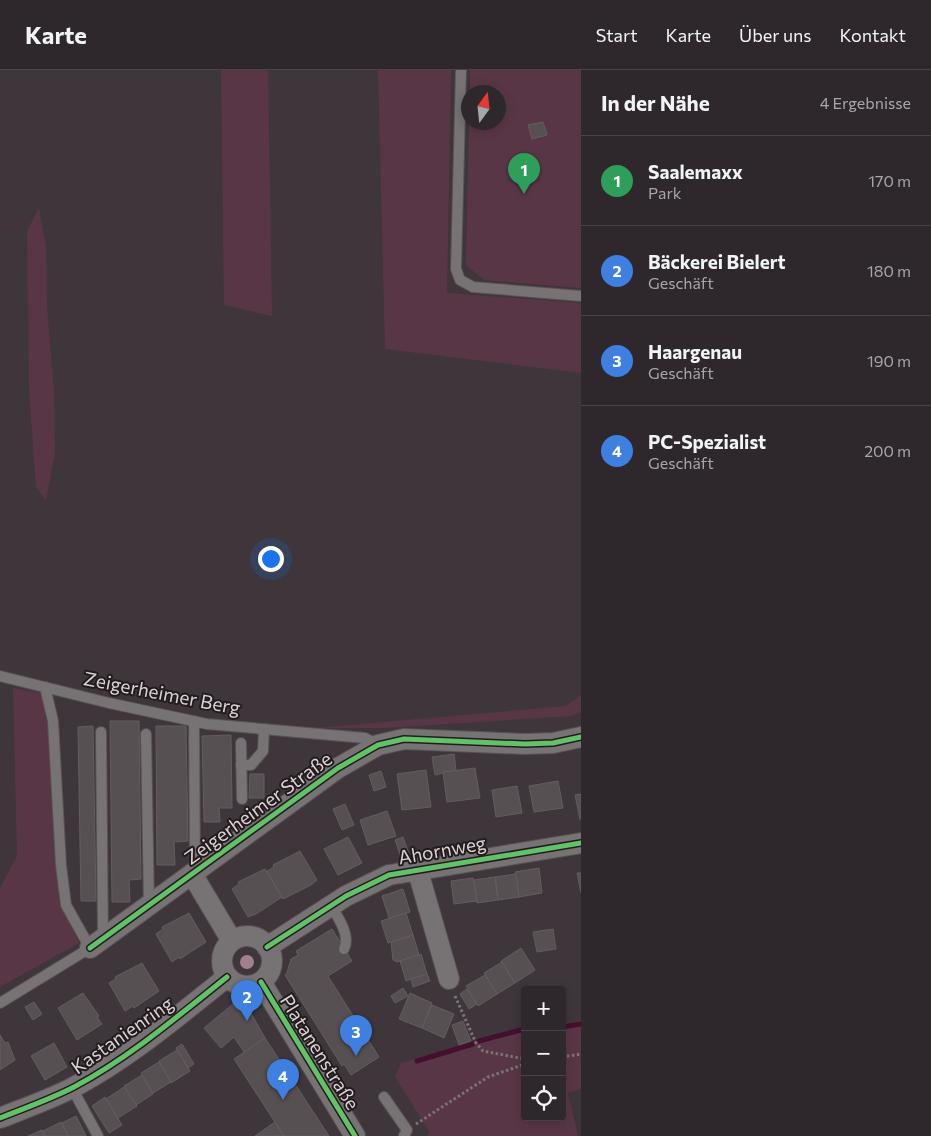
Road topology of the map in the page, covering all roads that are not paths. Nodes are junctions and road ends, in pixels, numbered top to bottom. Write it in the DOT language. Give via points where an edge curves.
graph roads {
  1 [pos="461,70"];
  2 [pos="581,296"];
  3 [pos="0,676"];
  4 [pos="45,687"];
  5 [pos="194,721"];
  6 [pos="264,729"];
  7 [pos="100,732"];
  8 [pos="146,734"];
  9 [pos="581,737"];
  10 [pos="241,743"];
  11 [pos="378,745"];
  12 [pos="241,766"];
  13 [pos="242,799"];
  14 [pos="581,842"];
  15 [pos="417,868"];
  16 [pos="194,873"];
  17 [pos="149,906"];
  18 [pos="331,906"];
  19 [pos="232,941"];
  20 [pos="96,944"];
  21 [pos="267,947"];
  22 [pos="344,949"];
  23 [pos="227,977"];
  24 [pos="450,979"];
  25 [pos="261,982"];
  26 [pos="0,1003"];
  27 [pos="72,1088"];
  28 [pos="384,1097"];
  29 [pos="0,1118"];
  30 [pos="405,1133"];
  31 [pos="349,1134"];
  32 [pos="98,1136"];
  1 -- 2 [label="lane" via="456,269 460,280 473,287"];
  3 -- 4 [label="lane, Zeigerheimer Berg"];
  4 -- 5 [label="lane, Zeigerheimer Berg"];
  4 -- 20 [label="lane" via="53,721 66,905"];
  5 -- 6 [label="lane, Zeigerheimer Berg"];
  5 -- 16 [label="lane"];
  6 -- 11 [label="lane, Zeigerheimer Berg" via="365,738"];
  6 -- 12 [label="lane" via="263,751 251,765"];
  7 -- 20 [label="lane"];
  8 -- 17 [label="lane"];
  9 -- 11 [label="street, Zeigerheimer Straße" via="525,744 404,739"];
  10 -- 12 [label="lane"];
  11 -- 16 [label="street, Zeigerheimer Straße" via="338,768"];
  12 -- 13 [label="lane"];
  14 -- 15 [label="street, Ahornweg"];
  15 -- 18 [label="street, Ahornweg" via="367,884"];
  15 -- 24 [label="street, Ahornweg"];
  16 -- 17 [label="street, Zeigerheimer Straße"];
  16 -- 19 [label="street, Zeigerheimer Straße"];
  17 -- 20 [label="street, Zeigerheimer Straße"];
  18 -- 21 [label="street, Ahornweg"];
  18 -- 22 [label="lane" via="346,938"];
  19 -- 21 [label="street" via="247,936"];
  19 -- 23 [label="street" via="226,947 222,962"];
  20 -- 26 [label="lane, Zeigerheimer Straße"];
  21 -- 25 [label="street" via="272,962"];
  23 -- 25 [label="street" via="239,985"];
  23 -- 27 [label="street, Kastanienring" via="138,1048"];
  25 -- 31 [label="street, Platanenstraße"];
  27 -- 29 [label="street, Kastanienring"];
  27 -- 32 [label="lane"];
  28 -- 30 [label="lane"];
}
